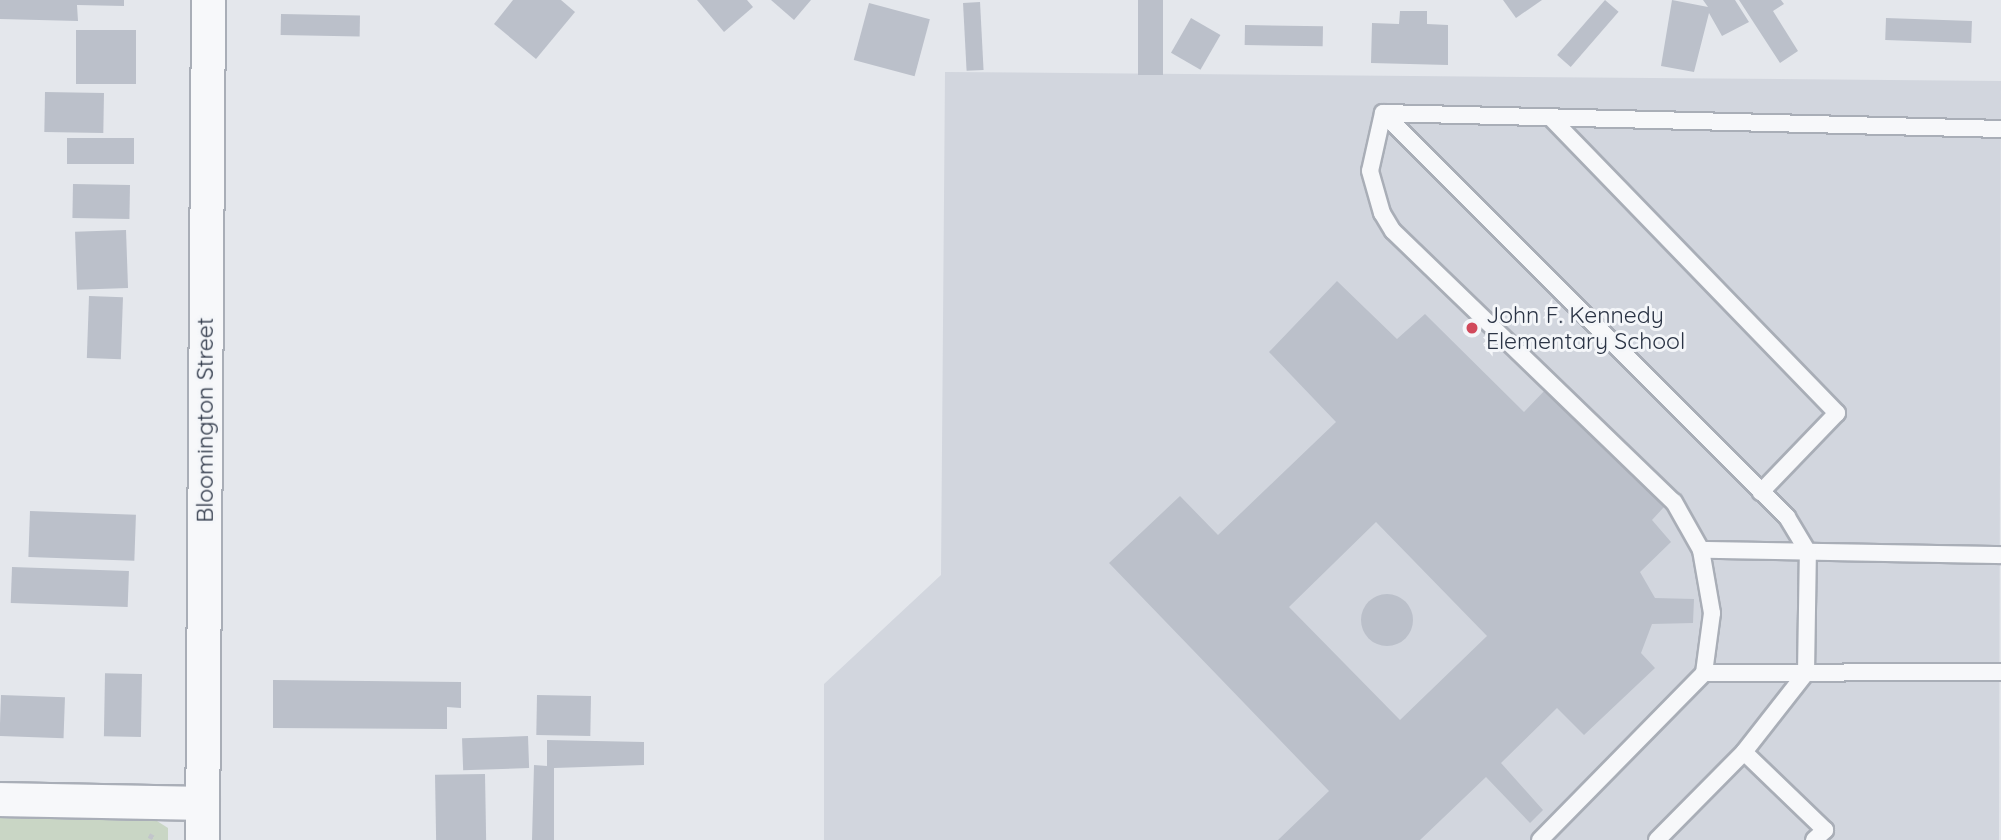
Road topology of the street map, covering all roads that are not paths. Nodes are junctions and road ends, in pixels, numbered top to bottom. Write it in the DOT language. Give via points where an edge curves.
graph roads {
  1 [pos="208,0"];
  2 [pos="1383,113"];
  3 [pos="1551,118"];
  4 [pos="2001,129"];
  5 [pos="1761,492"];
  6 [pos="1701,550"];
  7 [pos="1808,552"];
  8 [pos="2001,555"];
  9 [pos="2001,672"];
  10 [pos="1704,673"];
  11 [pos="1806,673"];
  12 [pos="1744,752"];
  13 [pos="0,799"];
  14 [pos="202,803"];
  15 [pos="202,840"];
  16 [pos="1540,840"];
  17 [pos="1657,840"];
  18 [pos="1814,840"];
  1 -- 14 [label="street, Bloomington Street"];
  2 -- 3 [label="lane"];
  2 -- 5 [label="lane"];
  2 -- 6 [label="lane" via="1370,171 1393,231 1674,502"];
  3 -- 4 [label="lane"];
  3 -- 5 [label="lane" via="1837,413"];
  5 -- 7 [label="lane" via="1787,517"];
  6 -- 7 [label="lane"];
  6 -- 10 [label="lane" via="1712,614"];
  7 -- 8 [label="lane"];
  7 -- 11 [label="lane"];
  9 -- 11 [label="lane"];
  10 -- 11 [label="lane"];
  10 -- 16 [label="lane"];
  11 -- 12 [label="lane"];
  12 -- 17 [label="lane"];
  12 -- 18 [label="lane" via="1825,830"];
  13 -- 14 [label="street"];
  14 -- 15 [label="street, Bloomington Street"];
}
